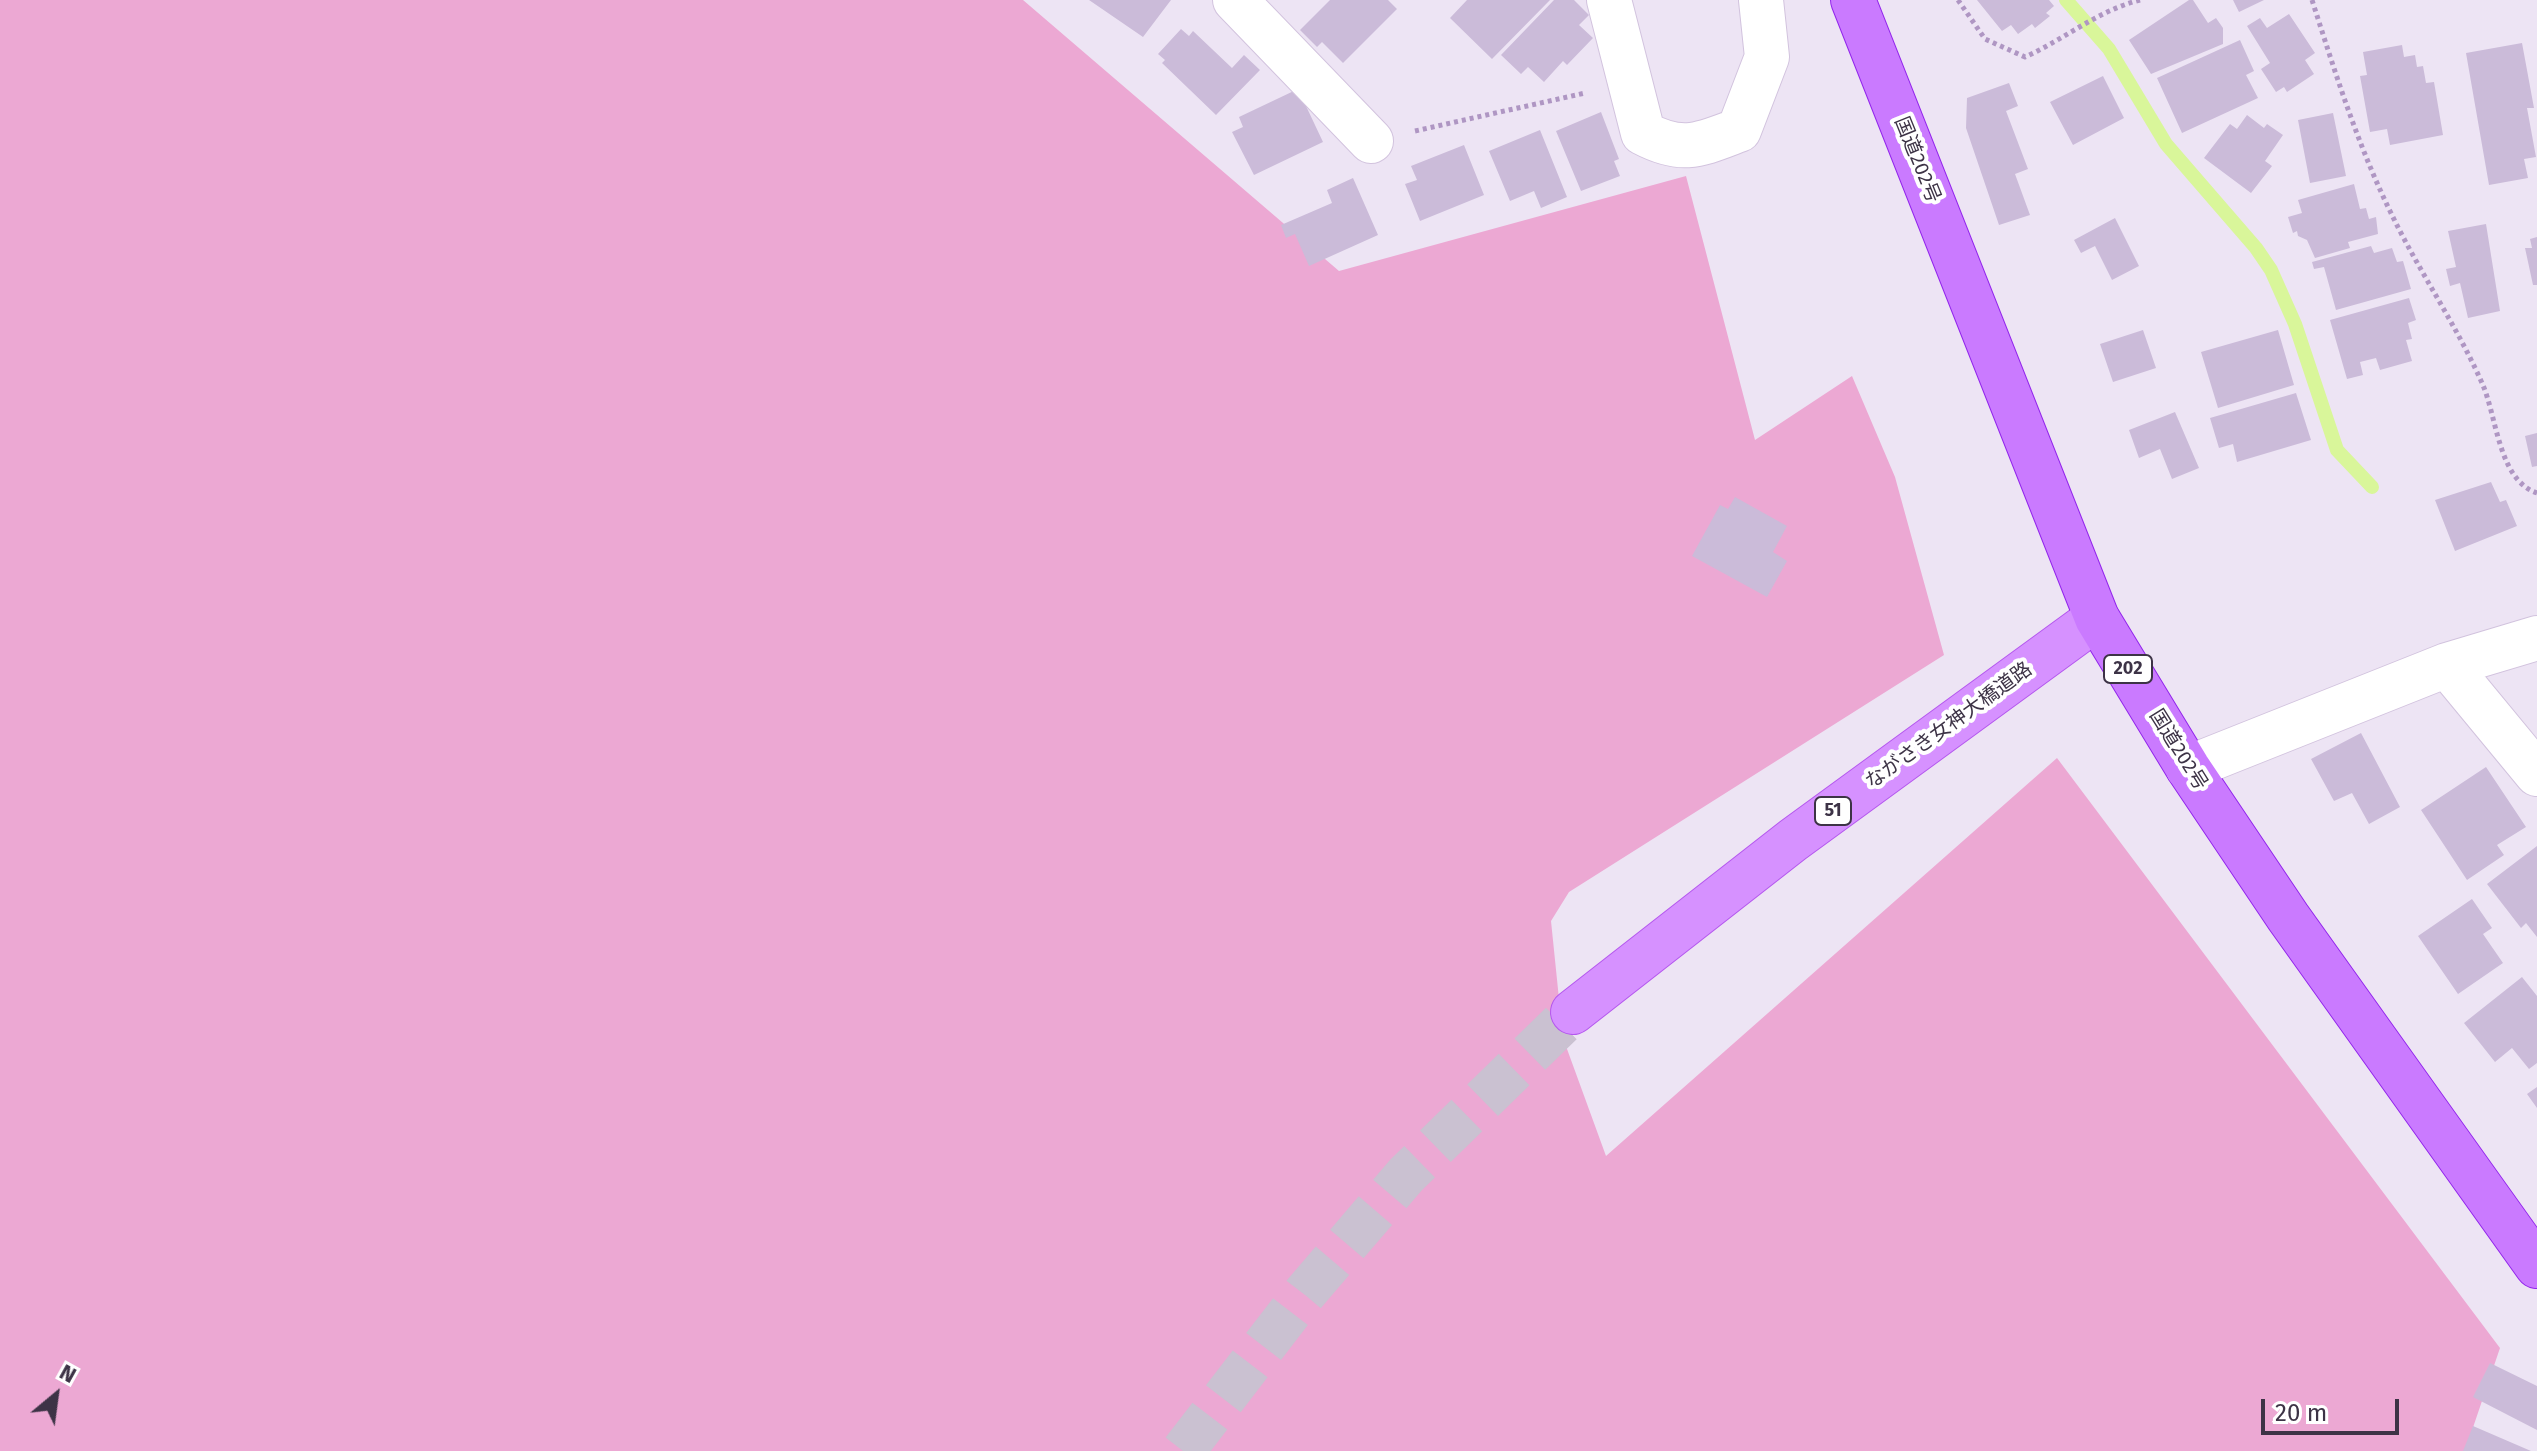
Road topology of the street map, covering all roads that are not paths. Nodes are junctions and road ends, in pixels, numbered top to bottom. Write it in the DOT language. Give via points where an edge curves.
graph roads {
  1 [pos="1235,0"];
  2 [pos="1609,0"];
  3 [pos="1761,0"];
  4 [pos="1853,0"];
  5 [pos="1371,141"];
  6 [pos="2097,618"];
  7 [pos="2537,638"];
  8 [pos="2447,665"];
  9 [pos="2188,768"];
  10 [pos="2537,774"];
  11 [pos="1573,1012"];
  12 [pos="2537,1266"];
  1 -- 5 [label="street"];
  2 -- 3 [label="street" via="1643,133 1665,145 1694,147 1739,130 1767,57"];
  4 -- 6 [label="highway, 国道202号 / 202"];
  6 -- 9 [label="highway, 国道202号 / 202"];
  6 -- 11 [label="main road, ながさき女神大橋道路 / 51" via="1793,840"];
  7 -- 8 [label="street"];
  8 -- 9 [label="street"];
  8 -- 10 [label="street"];
  9 -- 12 [label="highway, 国道202号 / 202"];
}
